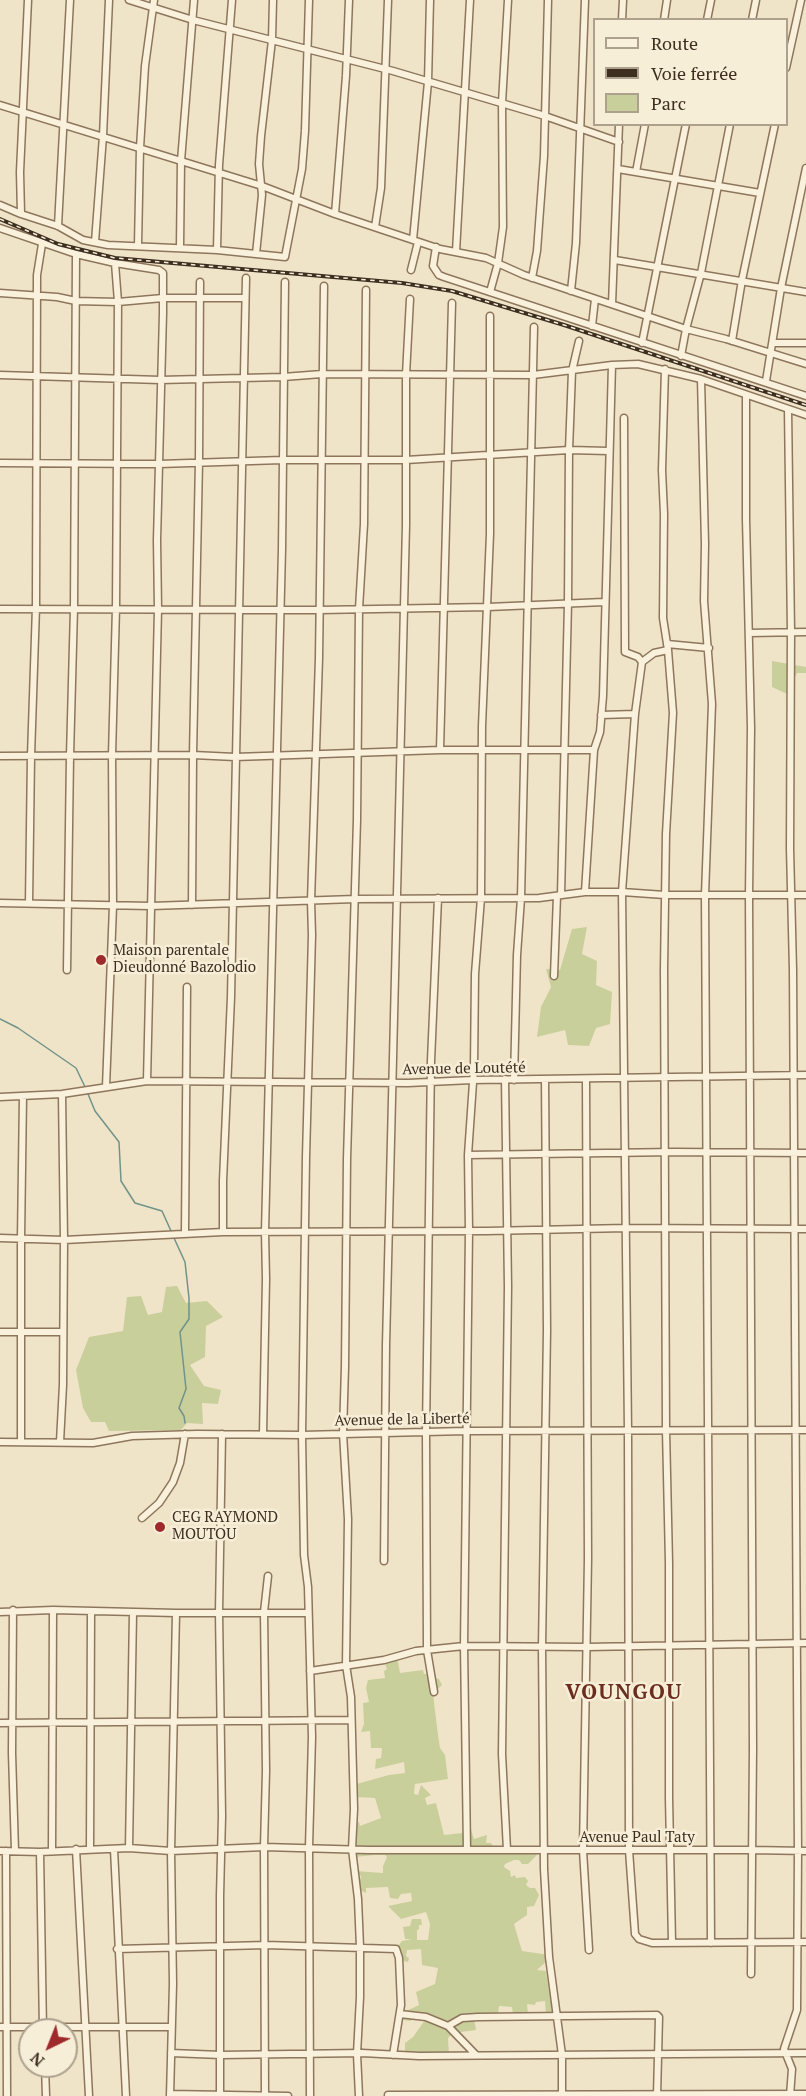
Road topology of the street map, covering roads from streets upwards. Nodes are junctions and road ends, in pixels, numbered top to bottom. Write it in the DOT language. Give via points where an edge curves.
graph roads {
  1 [pos="28,0"];
  2 [pos="70,0"];
  3 [pos="109,0"];
  4 [pos="129,0"];
  5 [pos="194,0"];
  6 [pos="232,0"];
  7 [pos="273,0"];
  8 [pos="309,0"];
  9 [pos="349,0"];
  10 [pos="388,0"];
  11 [pos="430,0"];
  12 [pos="470,0"];
  13 [pos="508,0"];
  14 [pos="548,0"];
  15 [pos="585,0"];
  16 [pos="623,0"];
  17 [pos="667,0"];
  18 [pos="711,0"];
  19 [pos="756,0"];
  20 [pos="801,0"];
  21 [pos="153,4"];
  22 [pos="622,18"];
  23 [pos="664,18"];
  24 [pos="708,18"];
  25 [pos="752,18"];
  26 [pos="193,20"];
  27 [pos="230,30"];
  28 [pos="272,40"];
  29 [pos="307,50"];
  30 [pos="788,59"];
  31 [pos="346,60"];
  32 [pos="386,70"];
  33 [pos="428,82"];
  34 [pos="465,92"];
  35 [pos="502,103"];
  36 [pos="0,105"];
  37 [pos="24,113"];
  38 [pos="545,116"];
  39 [pos="64,125"];
  40 [pos="619,126"];
  41 [pos="645,126"];
  42 [pos="686,126"];
  43 [pos="730,126"];
  44 [pos="775,126"];
  45 [pos="579,128"];
  46 [pos="103,136"];
  47 [pos="619,142"];
  48 [pos="140,148"];
  49 [pos="180,161"];
  50 [pos="806,168"];
  51 [pos="618,169"];
  52 [pos="636,172"];
  53 [pos="219,173"];
  54 [pos="675,179"];
  55 [pos="262,186"];
  56 [pos="718,186"];
  57 [pos="760,193"];
  58 [pos="295,200"];
  59 [pos="0,205"];
  60 [pos="21,214"];
  61 [pos="335,214"];
  62 [pos="58,226"];
  63 [pos="375,226"];
  64 [pos="0,230"];
  65 [pos="416,241"];
  66 [pos="95,242"];
  67 [pos="42,244"];
  68 [pos="138,245"];
  69 [pos="180,247"];
  70 [pos="436,248"];
  71 [pos="217,250"];
  72 [pos="456,252"];
  73 [pos="76,254"];
  74 [pos="256,254"];
  75 [pos="615,260"];
  76 [pos="115,263"];
  77 [pos="498,264"];
  78 [pos="656,266"];
  79 [pos="411,270"];
  80 [pos="700,273"];
  81 [pos="246,278"];
  82 [pos="532,278"];
  83 [pos="742,280"];
  84 [pos="200,282"];
  85 [pos="285,282"];
  86 [pos="324,286"];
  87 [pos="781,288"];
  88 [pos="366,290"];
  89 [pos="571,291"];
  90 [pos="490,292"];
  91 [pos="806,292"];
  92 [pos="0,293"];
  93 [pos="39,296"];
  94 [pos="163,298"];
  95 [pos="200,298"];
  96 [pos="244,298"];
  97 [pos="410,299"];
  98 [pos="595,299"];
  99 [pos="76,301"];
  100 [pos="118,302"];
  101 [pos="452,303"];
  102 [pos="612,304"];
  103 [pos="647,315"];
  104 [pos="490,316"];
  105 [pos="592,326"];
  106 [pos="534,327"];
  107 [pos="686,329"];
  108 [pos="579,341"];
  109 [pos="732,341"];
  110 [pos="642,343"];
  111 [pos="772,343"];
  112 [pos="806,343"];
  113 [pos="771,354"];
  114 [pos="681,356"];
  115 [pos="805,362"];
  116 [pos="612,365"];
  117 [pos="664,369"];
  118 [pos="572,371"];
  119 [pos="322,374"];
  120 [pos="0,375"];
  121 [pos="38,375"];
  122 [pos="365,375"];
  123 [pos="406,375"];
  124 [pos="449,375"];
  125 [pos="490,375"];
  126 [pos="533,375"];
  127 [pos="283,377"];
  128 [pos="76,378"];
  129 [pos="245,378"];
  130 [pos="199,379"];
  131 [pos="701,379"];
  132 [pos="117,380"];
  133 [pos="160,380"];
  134 [pos="765,381"];
  135 [pos="746,395"];
  136 [pos="806,396"];
  137 [pos="788,409"];
  138 [pos="806,415"];
  139 [pos="624,418"];
  140 [pos="568,450"];
  141 [pos="608,451"];
  142 [pos="531,452"];
  143 [pos="490,454"];
  144 [pos="449,458"];
  145 [pos="282,460"];
  146 [pos="321,460"];
  147 [pos="406,460"];
  148 [pos="200,461"];
  149 [pos="242,461"];
  150 [pos="364,461"];
  151 [pos="0,463"];
  152 [pos="37,463"];
  153 [pos="75,463"];
  154 [pos="117,463"];
  155 [pos="159,464"];
  156 [pos="604,602"];
  157 [pos="568,603"];
  158 [pos="529,605"];
  159 [pos="36,607"];
  160 [pos="445,607"];
  161 [pos="488,607"];
  162 [pos="74,608"];
  163 [pos="116,608"];
  164 [pos="403,608"];
  165 [pos="0,609"];
  166 [pos="158,609"];
  167 [pos="195,609"];
  168 [pos="279,609"];
  169 [pos="359,609"];
  170 [pos="237,610"];
  171 [pos="320,610"];
  172 [pos="791,632"];
  173 [pos="806,632"];
  174 [pos="749,633"];
  175 [pos="667,647"];
  176 [pos="708,648"];
  177 [pos="642,662"];
  178 [pos="635,714"];
  179 [pos="601,715"];
  180 [pos="524,749"];
  181 [pos="440,750"];
  182 [pos="564,750"];
  183 [pos="594,750"];
  184 [pos="483,751"];
  185 [pos="399,753"];
  186 [pos="358,754"];
  187 [pos="155,755"];
  188 [pos="193,755"];
  189 [pos="277,755"];
  190 [pos="316,755"];
  191 [pos="0,756"];
  192 [pos="31,756"];
  193 [pos="70,756"];
  194 [pos="112,756"];
  195 [pos="235,757"];
  196 [pos="585,892"];
  197 [pos="622,892"];
  198 [pos="559,895"];
  199 [pos="665,895"];
  200 [pos="705,895"];
  201 [pos="749,895"];
  202 [pos="791,895"];
  203 [pos="806,895"];
  204 [pos="438,898"];
  205 [pos="481,898"];
  206 [pos="521,898"];
  207 [pos="355,899"];
  208 [pos="396,899"];
  209 [pos="311,901"];
  210 [pos="274,902"];
  211 [pos="0,903"];
  212 [pos="29,903"];
  213 [pos="232,903"];
  214 [pos="68,904"];
  215 [pos="192,905"];
  216 [pos="113,906"];
  217 [pos="151,906"];
  218 [pos="67,970"];
  219 [pos="554,976"];
  220 [pos="187,987"];
  221 [pos="749,1075"];
  222 [pos="793,1075"];
  223 [pos="806,1075"];
  224 [pos="664,1076"];
  225 [pos="705,1076"];
  226 [pos="625,1078"];
  227 [pos="505,1079"];
  228 [pos="544,1079"];
  229 [pos="586,1079"];
  230 [pos="472,1080"];
  231 [pos="514,1080"];
  232 [pos="147,1081"];
  233 [pos="186,1082"];
  234 [pos="227,1082"];
  235 [pos="270,1082"];
  236 [pos="309,1082"];
  237 [pos="430,1082"];
  238 [pos="350,1083"];
  239 [pos="392,1083"];
  240 [pos="106,1087"];
  241 [pos="62,1094"];
  242 [pos="23,1096"];
  243 [pos="0,1097"];
  244 [pos="665,1152"];
  245 [pos="705,1152"];
  246 [pos="749,1153"];
  247 [pos="792,1153"];
  248 [pos="806,1153"];
  249 [pos="507,1154"];
  250 [pos="546,1154"];
  251 [pos="585,1154"];
  252 [pos="625,1154"];
  253 [pos="468,1155"];
  254 [pos="626,1228"];
  255 [pos="666,1228"];
  256 [pos="586,1229"];
  257 [pos="708,1229"];
  258 [pos="752,1229"];
  259 [pos="794,1229"];
  260 [pos="806,1229"];
  261 [pos="507,1230"];
  262 [pos="547,1230"];
  263 [pos="305,1231"];
  264 [pos="347,1231"];
  265 [pos="389,1231"];
  266 [pos="430,1231"];
  267 [pos="469,1231"];
  268 [pos="185,1232"];
  269 [pos="223,1232"];
  270 [pos="265,1232"];
  271 [pos="0,1238"];
  272 [pos="21,1239"];
  273 [pos="64,1240"];
  274 [pos="22,1331"];
  275 [pos="0,1332"];
  276 [pos="63,1332"];
  277 [pos="666,1430"];
  278 [pos="708,1430"];
  279 [pos="751,1430"];
  280 [pos="796,1430"];
  281 [pos="806,1430"];
  282 [pos="466,1431"];
  283 [pos="546,1431"];
  284 [pos="587,1431"];
  285 [pos="628,1431"];
  286 [pos="386,1432"];
  287 [pos="426,1432"];
  288 [pos="504,1432"];
  289 [pos="343,1433"];
  290 [pos="185,1434"];
  291 [pos="222,1434"];
  292 [pos="263,1434"];
  293 [pos="302,1435"];
  294 [pos="0,1442"];
  295 [pos="21,1442"];
  296 [pos="60,1442"];
  297 [pos="142,1518"];
  298 [pos="384,1561"];
  299 [pos="268,1576"];
  300 [pos="13,1610"];
  301 [pos="53,1610"];
  302 [pos="91,1611"];
  303 [pos="0,1612"];
  304 [pos="219,1612"];
  305 [pos="264,1612"];
  306 [pos="133,1613"];
  307 [pos="176,1613"];
  308 [pos="308,1613"];
  309 [pos="753,1643"];
  310 [pos="797,1643"];
  311 [pos="806,1643"];
  312 [pos="669,1644"];
  313 [pos="710,1644"];
  314 [pos="628,1645"];
  315 [pos="464,1646"];
  316 [pos="504,1647"];
  317 [pos="542,1647"];
  318 [pos="586,1647"];
  319 [pos="427,1650"];
  320 [pos="346,1665"];
  321 [pos="310,1671"];
  322 [pos="434,1692"];
  323 [pos="351,1720"];
  324 [pos="266,1721"];
  325 [pos="311,1721"];
  326 [pos="131,1722"];
  327 [pos="175,1722"];
  328 [pos="220,1722"];
  329 [pos="13,1723"];
  330 [pos="52,1723"];
  331 [pos="91,1723"];
  332 [pos="0,1724"];
  333 [pos="264,1847"];
  334 [pos="309,1847"];
  335 [pos="129,1848"];
  336 [pos="221,1848"];
  337 [pos="90,1849"];
  338 [pos="114,1849"];
  339 [pos="671,1849"];
  340 [pos="76,1850"];
  341 [pos="352,1850"];
  342 [pos="467,1850"];
  343 [pos="507,1850"];
  344 [pos="545,1850"];
  345 [pos="584,1850"];
  346 [pos="629,1850"];
  347 [pos="709,1850"];
  348 [pos="752,1850"];
  349 [pos="3,1851"];
  350 [pos="15,1851"];
  351 [pos="52,1851"];
  352 [pos="171,1851"];
  353 [pos="806,1851"];
  354 [pos="40,1852"];
  355 [pos="798,1852"];
  356 [pos="672,1942"];
  357 [pos="796,1942"];
  358 [pos="806,1942"];
  359 [pos="711,1943"];
  360 [pos="751,1943"];
  361 [pos="266,1945"];
  362 [pos="309,1945"];
  363 [pos="220,1946"];
  364 [pos="173,1947"];
  365 [pos="360,1947"];
  366 [pos="117,1949"];
  367 [pos="589,1950"];
  368 [pos="751,1974"];
  369 [pos="400,2014"];
  370 [pos="557,2015"];
  371 [pos="43,2018"];
  372 [pos="78,2026"];
  373 [pos="84,2026"];
  374 [pos="121,2026"];
  375 [pos="448,2026"];
  376 [pos="3,2027"];
  377 [pos="18,2027"];
  378 [pos="171,2027"];
  379 [pos="171,2053"];
  380 [pos="806,2053"];
  381 [pos="266,2054"];
  382 [pos="310,2054"];
  383 [pos="357,2054"];
  384 [pos="786,2054"];
  385 [pos="221,2055"];
  386 [pos="393,2055"];
  387 [pos="476,2055"];
  388 [pos="562,2055"];
  389 [pos="657,2055"];
  390 [pos="45,2078"];
  391 [pos="806,2094"];
  392 [pos="170,2095"];
  393 [pos="388,2095"];
  394 [pos="477,2095"];
  395 [pos="562,2095"];
  396 [pos="657,2095"];
  397 [pos="790,2095"];
  398 [pos="7,2096"];
  399 [pos="46,2096"];
  400 [pos="89,2096"];
  401 [pos="126,2096"];
  402 [pos="220,2096"];
  403 [pos="265,2096"];
  404 [pos="288,2096"];
  405 [pos="310,2096"];
  406 [pos="359,2096"];
  1 -- 37 [label="street"];
  2 -- 39 [label="street"];
  3 -- 46 [label="street"];
  4 -- 21 [label="street"];
  5 -- 26 [label="street"];
  6 -- 27 [label="street"];
  7 -- 28 [label="street"];
  8 -- 29 [label="street"];
  9 -- 31 [label="street"];
  10 -- 32 [label="street"];
  11 -- 33 [label="street"];
  12 -- 34 [label="street"];
  13 -- 35 [label="street"];
  14 -- 38 [label="street"];
  15 -- 45 [label="street"];
  16 -- 22 [label="street"];
  17 -- 23 [label="street"];
  18 -- 24 [label="street"];
  19 -- 25 [label="street"];
  20 -- 30 [label="street"];
  21 -- 26 [label="street"];
  21 -- 48 [label="street"];
  26 -- 27 [label="street"];
  26 -- 49 [label="street"];
  27 -- 28 [label="street"];
  27 -- 53 [label="street"];
  28 -- 29 [label="street"];
  28 -- 55 [label="street" via="259,164"];
  29 -- 31 [label="street"];
  29 -- 58 [label="street" via="302,169"];
  31 -- 32 [label="street"];
  31 -- 61 [label="street"];
  32 -- 33 [label="street"];
  32 -- 63 [label="street" via="381,188"];
  33 -- 34 [label="street"];
  33 -- 65 [label="street"];
  34 -- 35 [label="street"];
  34 -- 72 [label="street"];
  35 -- 38 [label="street"];
  35 -- 77 [label="street" via="503,227"];
  36 -- 37 [label="street"];
  37 -- 39 [label="street"];
  37 -- 60 [label="street"];
  38 -- 45 [label="street"];
  38 -- 82 [label="street"];
  39 -- 46 [label="street"];
  39 -- 62 [label="street"];
  40 -- 47 [label="street"];
  41 -- 52 [label="street"];
  42 -- 54 [label="street"];
  43 -- 56 [label="street"];
  44 -- 57 [label="street"];
  45 -- 47 [label="street"];
  45 -- 89 [label="street"];
  46 -- 48 [label="street"];
  46 -- 66 [label="street"];
  47 -- 51 [label="street"];
  48 -- 49 [label="street"];
  48 -- 68 [label="street"];
  49 -- 53 [label="street"];
  49 -- 69 [label="street"];
  50 -- 87 [label="street"];
  51 -- 52 [label="street"];
  51 -- 75 [label="street"];
  52 -- 54 [label="street"];
  53 -- 55 [label="street"];
  53 -- 71 [label="street"];
  54 -- 56 [label="street"];
  54 -- 78 [label="street"];
  55 -- 58 [label="street"];
  55 -- 74 [label="street"];
  56 -- 57 [label="street"];
  56 -- 80 [label="street"];
  57 -- 83 [label="street"];
  58 -- 61 [label="street"];
  58 -- 74 [label="street" via="285,257"];
  59 -- 60 [label="street"];
  60 -- 62 [label="street"];
  61 -- 63 [label="street"];
  62 -- 66 [label="street"];
  63 -- 65 [label="street"];
  64 -- 67 [label="street"];
  65 -- 70 [label="street"];
  65 -- 79 [label="street"];
  66 -- 68 [label="street"];
  67 -- 73 [label="street"];
  67 -- 93 [label="street"];
  68 -- 69 [label="street"];
  69 -- 71 [label="street"];
  70 -- 72 [label="street"];
  70 -- 90 [label="street" via="433,266 439,275"];
  71 -- 74 [label="street"];
  72 -- 77 [label="street"];
  73 -- 76 [label="street"];
  73 -- 99 [label="street"];
  75 -- 78 [label="street"];
  75 -- 102 [label="street"];
  76 -- 94 [label="street" via="161,271"];
  76 -- 100 [label="street"];
  77 -- 82 [label="street"];
  77 -- 90 [label="street"];
  78 -- 80 [label="street"];
  78 -- 103 [label="street"];
  80 -- 83 [label="street"];
  80 -- 107 [label="street"];
  81 -- 96 [label="street"];
  82 -- 89 [label="street"];
  83 -- 87 [label="street"];
  83 -- 109 [label="street"];
  84 -- 95 [label="street"];
  85 -- 127 [label="street"];
  86 -- 119 [label="street"];
  87 -- 91 [label="street"];
  87 -- 111 [label="street"];
  88 -- 122 [label="street"];
  89 -- 98 [label="street"];
  90 -- 105 [label="street"];
  92 -- 93 [label="street"];
  93 -- 99 [label="street"];
  93 -- 121 [label="street"];
  94 -- 95 [label="street"];
  94 -- 100 [label="street"];
  94 -- 133 [label="street"];
  95 -- 96 [label="street"];
  95 -- 130 [label="street"];
  96 -- 129 [label="street"];
  97 -- 123 [label="street"];
  98 -- 102 [label="street"];
  98 -- 105 [label="street"];
  99 -- 100 [label="street"];
  99 -- 128 [label="street"];
  100 -- 132 [label="street"];
  101 -- 124 [label="street"];
  102 -- 103 [label="street"];
  103 -- 107 [label="street"];
  103 -- 110 [label="street"];
  104 -- 125 [label="street"];
  105 -- 110 [label="street"];
  106 -- 126 [label="street"];
  107 -- 109 [label="street"];
  107 -- 114 [label="street"];
  108 -- 118 [label="street"];
  109 -- 113 [label="street"];
  110 -- 114 [label="street"];
  111 -- 112 [label="street"];
  111 -- 113 [label="street"];
  113 -- 115 [label="street"];
  113 -- 134 [label="street"];
  114 -- 134 [label="street"];
  116 -- 117 [label="street"];
  116 -- 118 [label="street"];
  116 -- 141 [label="street"];
  117 -- 131 [label="street"];
  117 -- 175 [label="street" via="663,618"];
  118 -- 126 [label="street"];
  118 -- 140 [label="street"];
  119 -- 122 [label="street"];
  119 -- 127 [label="street"];
  119 -- 146 [label="street"];
  120 -- 121 [label="street"];
  121 -- 128 [label="street"];
  121 -- 152 [label="street"];
  122 -- 123 [label="street"];
  122 -- 150 [label="street"];
  123 -- 124 [label="street"];
  123 -- 147 [label="street"];
  124 -- 125 [label="street"];
  124 -- 144 [label="street"];
  125 -- 126 [label="street"];
  125 -- 143 [label="street"];
  126 -- 142 [label="street"];
  127 -- 129 [label="street"];
  127 -- 145 [label="street"];
  128 -- 132 [label="street"];
  128 -- 153 [label="street"];
  129 -- 130 [label="street"];
  129 -- 149 [label="street"];
  130 -- 133 [label="street"];
  130 -- 148 [label="street"];
  131 -- 135 [label="street"];
  131 -- 176 [label="street"];
  132 -- 133 [label="street"];
  132 -- 154 [label="street"];
  133 -- 155 [label="street"];
  134 -- 136 [label="street"];
  135 -- 137 [label="street"];
  135 -- 174 [label="street"];
  137 -- 138 [label="street"];
  137 -- 172 [label="street"];
  139 -- 177 [label="street" via="625,652"];
  140 -- 141 [label="street"];
  140 -- 142 [label="street"];
  140 -- 157 [label="street"];
  141 -- 156 [label="street"];
  142 -- 143 [label="street"];
  142 -- 158 [label="street"];
  143 -- 144 [label="street"];
  143 -- 161 [label="street"];
  144 -- 147 [label="street"];
  144 -- 160 [label="street"];
  145 -- 146 [label="street"];
  145 -- 149 [label="street"];
  145 -- 168 [label="street"];
  146 -- 150 [label="street"];
  146 -- 171 [label="street"];
  147 -- 150 [label="street"];
  147 -- 164 [label="street"];
  148 -- 149 [label="street"];
  148 -- 155 [label="street"];
  148 -- 167 [label="street"];
  149 -- 170 [label="street"];
  150 -- 169 [label="street"];
  151 -- 152 [label="street"];
  152 -- 153 [label="street"];
  152 -- 159 [label="street"];
  153 -- 154 [label="street"];
  153 -- 162 [label="street"];
  154 -- 155 [label="street"];
  154 -- 163 [label="street"];
  155 -- 166 [label="street"];
  156 -- 157 [label="street"];
  156 -- 179 [label="street"];
  157 -- 158 [label="street"];
  157 -- 182 [label="street"];
  158 -- 161 [label="street"];
  158 -- 180 [label="street"];
  159 -- 162 [label="street"];
  159 -- 165 [label="street"];
  159 -- 192 [label="street"];
  160 -- 161 [label="street"];
  160 -- 164 [label="street"];
  160 -- 181 [label="street"];
  161 -- 184 [label="street"];
  162 -- 163 [label="street"];
  162 -- 193 [label="street"];
  163 -- 166 [label="street"];
  163 -- 194 [label="street"];
  164 -- 169 [label="street"];
  164 -- 185 [label="street"];
  166 -- 167 [label="street"];
  166 -- 187 [label="street"];
  167 -- 170 [label="street"];
  167 -- 188 [label="street"];
  168 -- 170 [label="street"];
  168 -- 171 [label="street"];
  168 -- 189 [label="street"];
  169 -- 171 [label="street"];
  169 -- 186 [label="street"];
  170 -- 195 [label="street"];
  171 -- 190 [label="street"];
  172 -- 173 [label="street"];
  172 -- 174 [label="street"];
  172 -- 202 [label="street"];
  174 -- 201 [label="street"];
  175 -- 176 [label="street"];
  175 -- 177 [label="street"];
  175 -- 199 [label="street" via="673,741"];
  176 -- 200 [label="street" via="712,705"];
  177 -- 178 [label="street"];
  178 -- 179 [label="street"];
  178 -- 197 [label="street"];
  179 -- 183 [label="street"];
  180 -- 182 [label="street"];
  180 -- 184 [label="street"];
  180 -- 206 [label="street"];
  181 -- 184 [label="street"];
  181 -- 185 [label="street"];
  182 -- 183 [label="street"];
  182 -- 198 [label="street"];
  183 -- 196 [label="street"];
  184 -- 205 [label="street"];
  185 -- 186 [label="street"];
  185 -- 208 [label="street"];
  186 -- 190 [label="street"];
  186 -- 207 [label="street"];
  187 -- 188 [label="street"];
  187 -- 194 [label="street"];
  187 -- 217 [label="street"];
  188 -- 195 [label="street"];
  188 -- 215 [label="street"];
  189 -- 190 [label="street"];
  189 -- 195 [label="street"];
  189 -- 210 [label="street"];
  190 -- 209 [label="street"];
  191 -- 192 [label="street"];
  192 -- 193 [label="street"];
  192 -- 212 [label="street"];
  193 -- 194 [label="street"];
  193 -- 214 [label="street"];
  194 -- 216 [label="street"];
  195 -- 213 [label="street"];
  196 -- 197 [label="street"];
  196 -- 198 [label="street"];
  197 -- 199 [label="street"];
  197 -- 226 [label="street"];
  198 -- 206 [label="street"];
  198 -- 219 [label="street"];
  199 -- 200 [label="street"];
  199 -- 224 [label="street"];
  200 -- 201 [label="street"];
  200 -- 225 [label="street"];
  201 -- 202 [label="street"];
  201 -- 221 [label="street"];
  202 -- 203 [label="street"];
  202 -- 222 [label="street"];
  204 -- 205 [label="street"];
  204 -- 208 [label="street"];
  204 -- 237 [label="street"];
  205 -- 206 [label="street"];
  205 -- 230 [label="street"];
  206 -- 231 [label="street"];
  207 -- 208 [label="street"];
  207 -- 209 [label="street"];
  207 -- 238 [label="street"];
  208 -- 239 [label="street"];
  209 -- 210 [label="street"];
  209 -- 236 [label="street"];
  210 -- 213 [label="street"];
  210 -- 235 [label="street"];
  211 -- 212 [label="street"];
  212 -- 214 [label="street"];
  213 -- 215 [label="street"];
  213 -- 234 [label="street"];
  214 -- 216 [label="street"];
  214 -- 218 [label="street"];
  215 -- 217 [label="street"];
  216 -- 217 [label="street"];
  216 -- 240 [label="street"];
  217 -- 232 [label="street"];
  220 -- 233 [label="street"];
  221 -- 222 [label="street, Avenue de Loutété"];
  221 -- 225 [label="street, Avenue de Loutété"];
  221 -- 246 [label="street"];
  222 -- 223 [label="street, Avenue de Loutété"];
  222 -- 247 [label="street"];
  224 -- 225 [label="street, Avenue de Loutété"];
  224 -- 226 [label="street, Avenue de Loutété"];
  224 -- 244 [label="street"];
  225 -- 245 [label="street"];
  226 -- 229 [label="street, Avenue de Loutété"];
  226 -- 252 [label="street"];
  227 -- 230 [label="street, Avenue de Loutété"];
  227 -- 231 [label="street, Avenue de Loutété"];
  227 -- 249 [label="street"];
  228 -- 229 [label="street, Avenue de Loutété"];
  228 -- 231 [label="street, Avenue de Loutété"];
  228 -- 250 [label="street"];
  229 -- 251 [label="street"];
  230 -- 237 [label="street, Avenue de Loutété"];
  230 -- 253 [label="street"];
  232 -- 233 [label="street, Avenue de Loutété"];
  232 -- 240 [label="street, Avenue de Loutété"];
  233 -- 234 [label="street, Avenue de Loutété"];
  233 -- 268 [label="street"];
  234 -- 235 [label="street, Avenue de Loutété"];
  234 -- 269 [label="street"];
  235 -- 236 [label="street, Avenue de Loutété"];
  235 -- 270 [label="street"];
  236 -- 238 [label="street, Avenue de Loutété"];
  236 -- 263 [label="street"];
  237 -- 239 [label="street, Avenue de Loutété"];
  237 -- 266 [label="street"];
  238 -- 239 [label="street, Avenue de Loutété"];
  238 -- 264 [label="street"];
  239 -- 265 [label="street"];
  240 -- 241 [label="street, Avenue de Loutété"];
  241 -- 242 [label="street, Avenue de Loutété"];
  241 -- 273 [label="street"];
  242 -- 243 [label="street, Avenue de Loutété"];
  242 -- 272 [label="street"];
  244 -- 245 [label="street"];
  244 -- 252 [label="street"];
  244 -- 255 [label="street"];
  245 -- 246 [label="street"];
  245 -- 257 [label="street"];
  246 -- 247 [label="street"];
  246 -- 258 [label="street"];
  247 -- 248 [label="street"];
  247 -- 259 [label="street"];
  249 -- 250 [label="street"];
  249 -- 253 [label="street"];
  249 -- 261 [label="street"];
  250 -- 251 [label="street"];
  250 -- 262 [label="street"];
  251 -- 252 [label="street"];
  251 -- 256 [label="street"];
  252 -- 254 [label="street"];
  253 -- 267 [label="street"];
  254 -- 255 [label="street"];
  254 -- 256 [label="street"];
  254 -- 285 [label="street"];
  255 -- 257 [label="street"];
  255 -- 277 [label="street"];
  256 -- 262 [label="street"];
  256 -- 284 [label="street"];
  257 -- 258 [label="street"];
  257 -- 278 [label="street"];
  258 -- 259 [label="street"];
  258 -- 279 [label="street"];
  259 -- 260 [label="street"];
  259 -- 280 [label="street"];
  261 -- 262 [label="street"];
  261 -- 267 [label="street"];
  261 -- 288 [label="street"];
  262 -- 283 [label="street"];
  263 -- 264 [label="street"];
  263 -- 270 [label="street"];
  263 -- 293 [label="street"];
  264 -- 265 [label="street"];
  264 -- 289 [label="street"];
  265 -- 266 [label="street"];
  265 -- 286 [label="street"];
  266 -- 267 [label="street"];
  266 -- 287 [label="street"];
  267 -- 282 [label="street"];
  268 -- 269 [label="street"];
  268 -- 273 [label="street"];
  269 -- 270 [label="street"];
  270 -- 292 [label="street"];
  271 -- 272 [label="street"];
  272 -- 273 [label="street"];
  272 -- 274 [label="street"];
  273 -- 276 [label="street"];
  274 -- 275 [label="street"];
  274 -- 276 [label="street"];
  274 -- 295 [label="street"];
  276 -- 296 [label="street"];
  277 -- 278 [label="street, Avenue de la Liberté"];
  277 -- 285 [label="street, Avenue de la Liberté"];
  277 -- 312 [label="street"];
  278 -- 279 [label="street, Avenue de la Liberté"];
  278 -- 313 [label="street"];
  279 -- 280 [label="street, Avenue de la Liberté"];
  279 -- 309 [label="street"];
  280 -- 281 [label="street, Avenue de la Liberté"];
  280 -- 310 [label="street"];
  282 -- 287 [label="street, Avenue de la Liberté"];
  282 -- 288 [label="street, Avenue de la Liberté"];
  282 -- 315 [label="street"];
  283 -- 284 [label="street, Avenue de la Liberté"];
  283 -- 288 [label="street, Avenue de la Liberté"];
  283 -- 317 [label="street"];
  284 -- 285 [label="street, Avenue de la Liberté"];
  284 -- 318 [label="street"];
  285 -- 314 [label="street"];
  286 -- 287 [label="street, Avenue de la Liberté"];
  286 -- 289 [label="street, Avenue de la Liberté"];
  286 -- 298 [label="street"];
  287 -- 319 [label="street"];
  288 -- 316 [label="street"];
  289 -- 293 [label="street, Avenue de la Liberté"];
  289 -- 320 [label="street" via="348,1520"];
  290 -- 291 [label="street, Avenue de la Liberté"];
  290 -- 296 [label="street, Avenue de la Liberté" via="132,1436 93,1443"];
  290 -- 297 [label="street" via="172,1482 159,1503"];
  291 -- 292 [label="street, Avenue de la Liberté"];
  291 -- 304 [label="street"];
  292 -- 293 [label="street, Avenue de la Liberté"];
  293 -- 308 [label="street"];
  294 -- 295 [label="street, Avenue de la Liberté"];
  295 -- 296 [label="street, Avenue de la Liberté"];
  299 -- 305 [label="street"];
  300 -- 301 [label="street"];
  300 -- 303 [label="street"];
  300 -- 329 [label="street"];
  301 -- 302 [label="street"];
  301 -- 330 [label="street"];
  302 -- 306 [label="street"];
  302 -- 331 [label="street"];
  304 -- 305 [label="street"];
  304 -- 307 [label="street"];
  304 -- 328 [label="street"];
  305 -- 308 [label="street"];
  305 -- 324 [label="street"];
  306 -- 307 [label="street"];
  306 -- 326 [label="street"];
  307 -- 327 [label="street"];
  308 -- 321 [label="street"];
  309 -- 310 [label="street"];
  309 -- 313 [label="street"];
  309 -- 348 [label="street"];
  310 -- 311 [label="street"];
  310 -- 355 [label="street"];
  312 -- 313 [label="street"];
  312 -- 314 [label="street"];
  312 -- 339 [label="street"];
  313 -- 347 [label="street"];
  314 -- 318 [label="street"];
  314 -- 346 [label="street"];
  315 -- 316 [label="street"];
  315 -- 319 [label="street"];
  315 -- 342 [label="street"];
  316 -- 317 [label="street"];
  316 -- 343 [label="street" via="502,1754"];
  317 -- 318 [label="street"];
  317 -- 344 [label="street"];
  318 -- 345 [label="street"];
  319 -- 320 [label="street"];
  319 -- 322 [label="street"];
  320 -- 321 [label="street"];
  320 -- 323 [label="street"];
  321 -- 325 [label="street"];
  323 -- 325 [label="street"];
  323 -- 341 [label="street"];
  324 -- 325 [label="street"];
  324 -- 328 [label="street"];
  324 -- 333 [label="street"];
  325 -- 334 [label="street"];
  326 -- 327 [label="street"];
  326 -- 331 [label="street"];
  326 -- 335 [label="street"];
  327 -- 328 [label="street"];
  327 -- 352 [label="street"];
  328 -- 336 [label="street"];
  329 -- 330 [label="street"];
  329 -- 332 [label="street"];
  329 -- 350 [label="street"];
  330 -- 331 [label="street"];
  330 -- 351 [label="street"];
  331 -- 337 [label="street"];
  333 -- 334 [label="street, Avenue Paul Taty"];
  333 -- 336 [label="street, Avenue Paul Taty"];
  333 -- 361 [label="street"];
  334 -- 341 [label="street, Avenue Paul Taty"];
  334 -- 362 [label="street"];
  335 -- 338 [label="street, Avenue Paul Taty"];
  335 -- 352 [label="street, Avenue Paul Taty"];
  336 -- 352 [label="street, Avenue Paul Taty"];
  336 -- 363 [label="street"];
  337 -- 338 [label="street, Avenue Paul Taty"];
  337 -- 340 [label="street, Avenue Paul Taty"];
  338 -- 366 [label="street"];
  339 -- 346 [label="street, Avenue Paul Taty"];
  339 -- 347 [label="street, Avenue Paul Taty"];
  339 -- 356 [label="street"];
  340 -- 351 [label="street, Avenue Paul Taty"];
  340 -- 373 [label="street"];
  341 -- 342 [label="street, Avenue Paul Taty"];
  341 -- 365 [label="street"];
  342 -- 343 [label="street, Avenue Paul Taty"];
  343 -- 344 [label="street, Avenue Paul Taty"];
  344 -- 345 [label="street, Avenue Paul Taty"];
  344 -- 370 [label="street" via="549,1957"];
  345 -- 346 [label="street, Avenue Paul Taty"];
  345 -- 367 [label="street"];
  346 -- 356 [label="street" via="636,1937 652,1943"];
  347 -- 348 [label="street, Avenue Paul Taty"];
  347 -- 359 [label="street"];
  348 -- 355 [label="street, Avenue Paul Taty"];
  348 -- 360 [label="street"];
  349 -- 350 [label="street, Avenue Paul Taty"];
  349 -- 376 [label="street"];
  350 -- 354 [label="street, Avenue Paul Taty"];
  351 -- 354 [label="street, Avenue Paul Taty"];
  352 -- 364 [label="street"];
  353 -- 355 [label="street, Avenue Paul Taty"];
  354 -- 371 [label="street"];
  355 -- 357 [label="street"];
  356 -- 359 [label="street"];
  357 -- 358 [label="street"];
  357 -- 360 [label="street"];
  357 -- 384 [label="street" via="797,2010 784,2049"];
  359 -- 360 [label="street"];
  360 -- 368 [label="street"];
  361 -- 362 [label="street"];
  361 -- 363 [label="street"];
  361 -- 381 [label="street"];
  362 -- 365 [label="street"];
  362 -- 382 [label="street"];
  363 -- 364 [label="street"];
  363 -- 385 [label="street"];
  364 -- 366 [label="street"];
  364 -- 378 [label="street"];
  365 -- 369 [label="street" via="398,1951"];
  365 -- 383 [label="street"];
  366 -- 374 [label="street"];
  369 -- 375 [label="street" via="426,2017"];
  369 -- 386 [label="street"];
  370 -- 375 [label="street" via="462,2018"];
  370 -- 388 [label="street"];
  370 -- 389 [label="street" via="657,2015"];
  372 -- 373 [label="street"];
  373 -- 374 [label="street"];
  373 -- 400 [label="street"];
  374 -- 378 [label="street"];
  374 -- 401 [label="street"];
  375 -- 387 [label="street"];
  376 -- 377 [label="street"];
  376 -- 398 [label="street"];
  378 -- 379 [label="street"];
  379 -- 385 [label="street"];
  379 -- 392 [label="street"];
  380 -- 384 [label="street"];
  381 -- 382 [label="street"];
  381 -- 385 [label="street"];
  381 -- 403 [label="street"];
  382 -- 383 [label="street"];
  382 -- 405 [label="street"];
  383 -- 386 [label="street"];
  383 -- 406 [label="street"];
  384 -- 389 [label="street"];
  384 -- 397 [label="street" via="792,2069"];
  385 -- 402 [label="street"];
  386 -- 387 [label="street"];
  387 -- 388 [label="street"];
  388 -- 389 [label="street"];
  388 -- 395 [label="street"];
  389 -- 396 [label="street"];
  390 -- 399 [label="street"];
  391 -- 397 [label="street"];
  392 -- 402 [label="street"];
  393 -- 394 [label="street"];
  394 -- 395 [label="street"];
  395 -- 396 [label="street"];
  396 -- 397 [label="street"];
  402 -- 403 [label="street"];
  403 -- 404 [label="street"];
}
